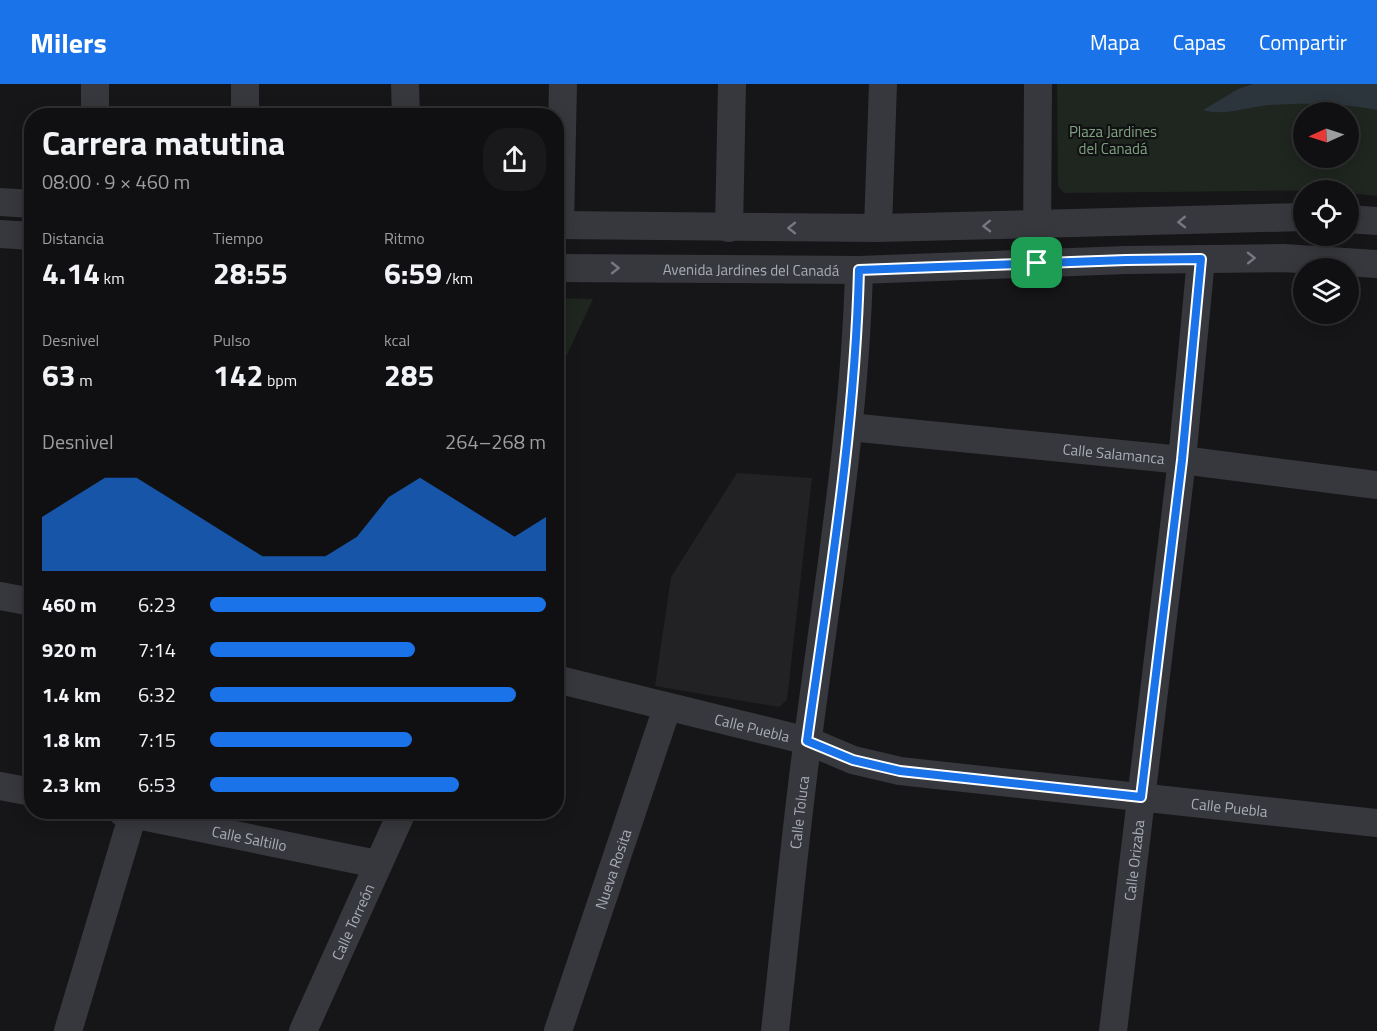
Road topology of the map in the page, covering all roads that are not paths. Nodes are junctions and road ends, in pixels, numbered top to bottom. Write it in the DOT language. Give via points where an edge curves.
graph roads {
  1 [pos="95,84"];
  2 [pos="245,84"];
  3 [pos="405,84"];
  4 [pos="563,84"];
  5 [pos="732,84"];
  6 [pos="883,84"];
  7 [pos="1038,84"];
  8 [pos="95,108"];
  9 [pos="245,108"];
  10 [pos="406,108"];
  11 [pos="562,108"];
  12 [pos="0,202"];
  13 [pos="24,204"];
  14 [pos="1293,217"];
  15 [pos="1359,220"];
  16 [pos="1377,221"];
  17 [pos="564,225"];
  18 [pos="1037,225"];
  19 [pos="729,228"];
  20 [pos="878,228"];
  21 [pos="0,234"];
  22 [pos="24,236"];
  23 [pos="1201,259"];
  24 [pos="1037,263"];
  25 [pos="1377,264"];
  26 [pos="564,268"];
  27 [pos="859,270"];
  28 [pos="849,427"];
  29 [pos="1182,460"];
  30 [pos="1377,485"];
  31 [pos="0,596"];
  32 [pos="24,600"];
  33 [pos="564,681"];
  34 [pos="667,708"];
  35 [pos="807,741"];
  36 [pos="0,786"];
  37 [pos="24,790"];
  38 [pos="1141,797"];
  39 [pos="126,819"];
  40 [pos="157,819"];
  41 [pos="399,819"];
  42 [pos="1377,823"];
  43 [pos="377,864"];
  44 [pos="68,1031"];
  45 [pos="303,1031"];
  46 [pos="558,1031"];
  47 [pos="775,1031"];
  48 [pos="1113,1031"];
  1 -- 8 [label="street"];
  2 -- 9 [label="street"];
  3 -- 10 [label="street"];
  4 -- 11 [label="street"];
  5 -- 19 [label="street"];
  6 -- 20 [label="street"];
  7 -- 18 [label="street"];
  12 -- 13 [label="street"];
  14 -- 18 [label="street, one-way"];
  15 -- 16 [label="street"];
  17 -- 19 [label="street"];
  18 -- 20 [label="street, one-way"];
  18 -- 24 [label="street"];
  20 -- 19 [label="street, one-way"];
  21 -- 22 [label="street"];
  23 -- 24 [label="street, Avenida Jardines del Canadá"];
  23 -- 25 [label="street, Avenida Jardines del Canadá, one-way" via="1306,258"];
  23 -- 29 [label="street, Calle Orizaba"];
  24 -- 27 [label="street, Avenida Jardines del Canadá"];
  26 -- 27 [label="street, Avenida Jardines del Canadá, one-way"];
  27 -- 28 [label="street, Calle Toluca"];
  28 -- 29 [label="street, Calle Salamanca"];
  28 -- 35 [label="street, Calle Toluca"];
  29 -- 30 [label="street, Calle Salamanca"];
  29 -- 38 [label="street, Calle Orizaba"];
  31 -- 32 [label="street"];
  33 -- 34 [label="street, Calle Puebla"];
  34 -- 35 [label="street, Calle Puebla"];
  34 -- 46 [label="street, Nueva Rosita"];
  35 -- 38 [label="street, Calle Puebla" via="853,760 900,771"];
  35 -- 47 [label="street, Calle Toluca"];
  36 -- 37 [label="street"];
  38 -- 42 [label="street, Calle Puebla"];
  38 -- 48 [label="street, Calle Orizaba"];
  39 -- 44 [label="street"];
  40 -- 43 [label="street, Calle Saltillo"];
  41 -- 43 [label="street, Calle Torreón"];
  43 -- 45 [label="street, Calle Torreón"];
}
